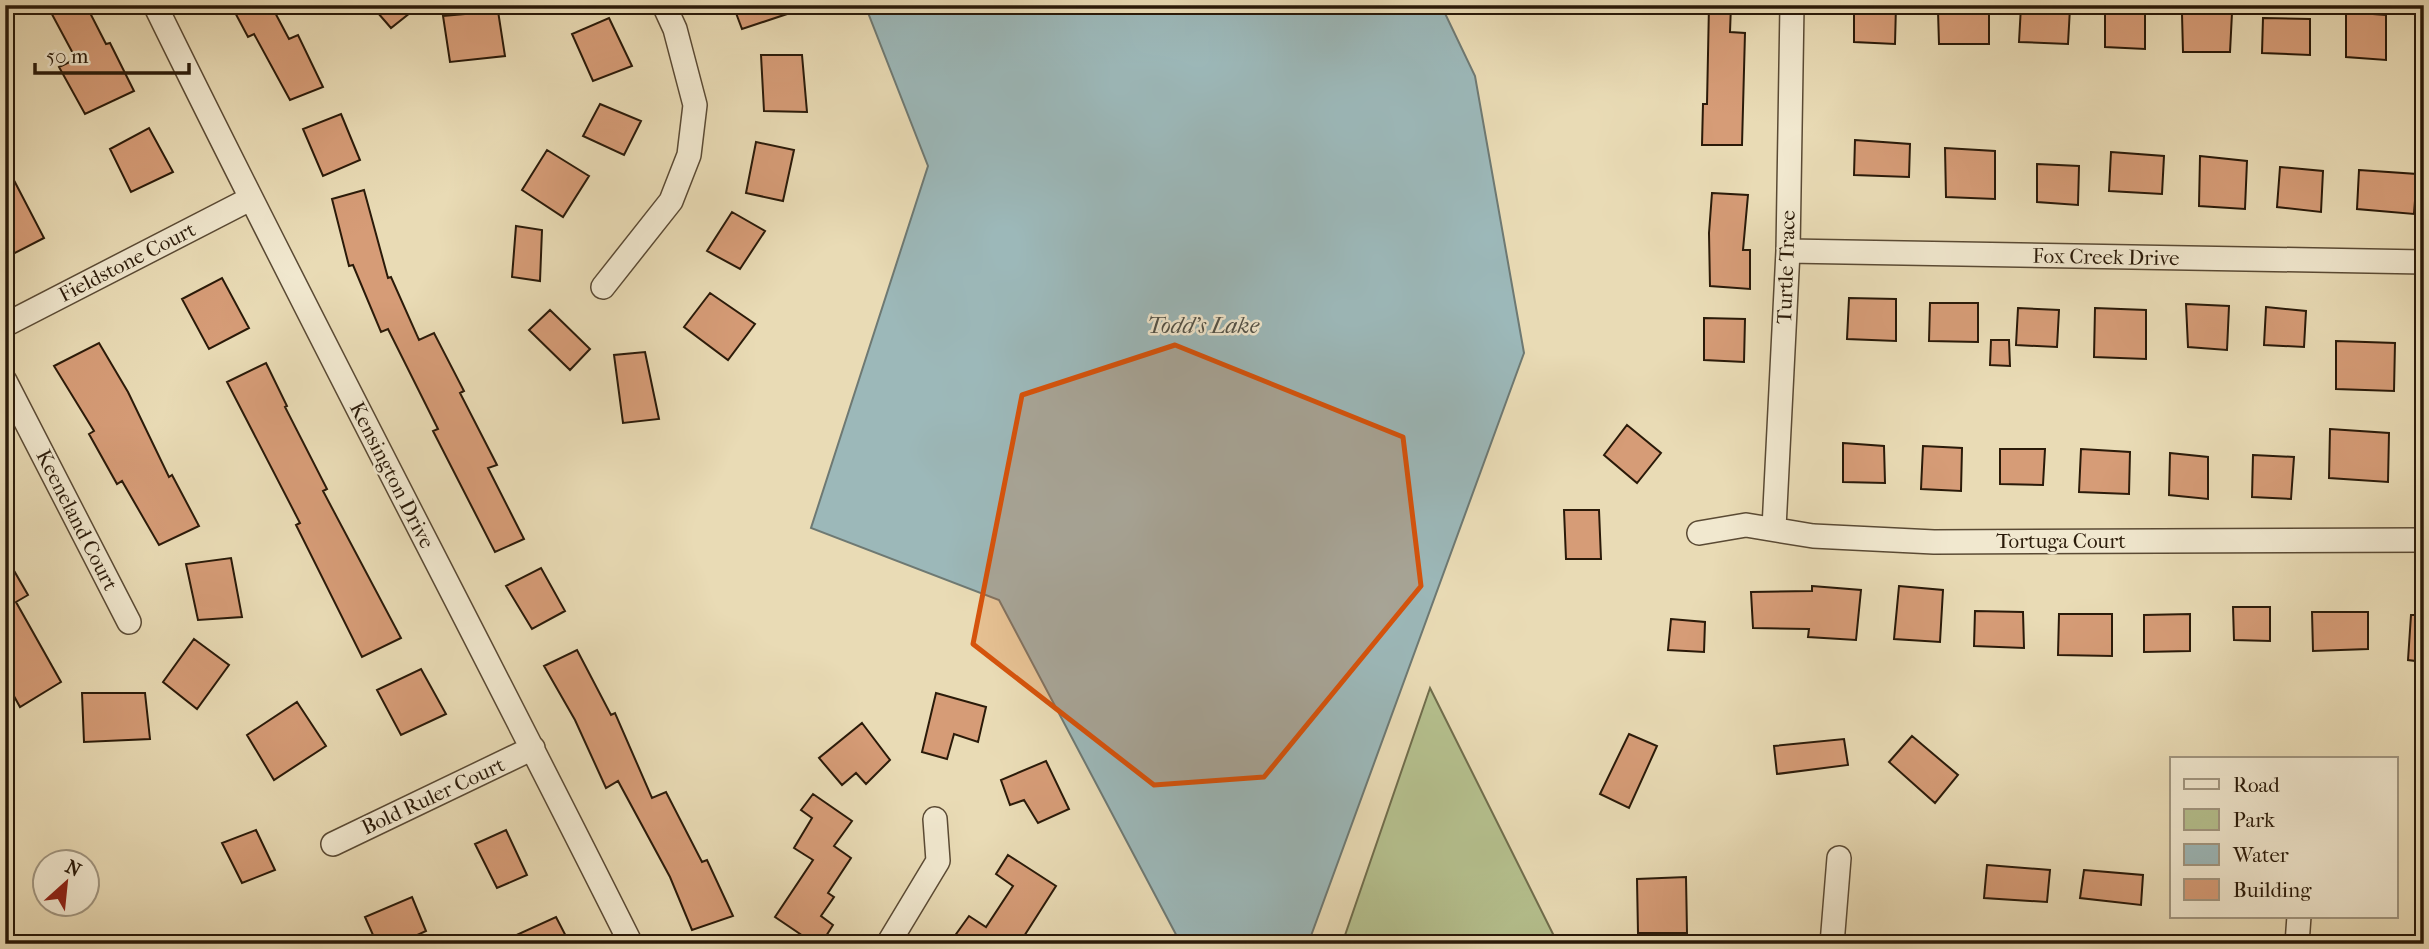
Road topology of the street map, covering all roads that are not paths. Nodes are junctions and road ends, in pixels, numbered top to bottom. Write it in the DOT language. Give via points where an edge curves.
graph roads {
  1 [pos="155,5"];
  2 [pos="664,5"];
  3 [pos="1791,5"];
  4 [pos="250,199"];
  5 [pos="1788,251"];
  6 [pos="2424,262"];
  7 [pos="603,287"];
  8 [pos="5,325"];
  9 [pos="5,381"];
  10 [pos="1774,528"];
  11 [pos="1699,533"];
  12 [pos="2424,540"];
  13 [pos="129,622"];
  14 [pos="533,748"];
  15 [pos="935,818"];
  16 [pos="333,844"];
  17 [pos="1839,858"];
  18 [pos="2300,918"];
  19 [pos="631,944"];
  20 [pos="888,944"];
  21 [pos="1832,944"];
  22 [pos="2297,944"];
  1 -- 4 [label="street, Kensington Drive"];
  2 -- 7 [label="street" via="695,105 689,155 671,201"];
  3 -- 5 [label="street, Turtle Trace"];
  4 -- 8 [label="street, Fieldstone Court"];
  4 -- 14 [label="street, Kensington Drive"];
  5 -- 6 [label="street, Fox Creek Drive"];
  5 -- 10 [label="street, Turtle Trace"];
  9 -- 13 [label="street, Keeneland Court"];
  10 -- 11 [label="street, Tortuga Court" via="1746,525"];
  10 -- 12 [label="street, Tortuga Court" via="1812,536 1934,542"];
  14 -- 16 [label="street, Bold Ruler Court"];
  14 -- 19 [label="street, Kensington Drive"];
  15 -- 20 [label="street" via="938,861"];
  17 -- 21 [label="street"];
  18 -- 22 [label="street"];
}
